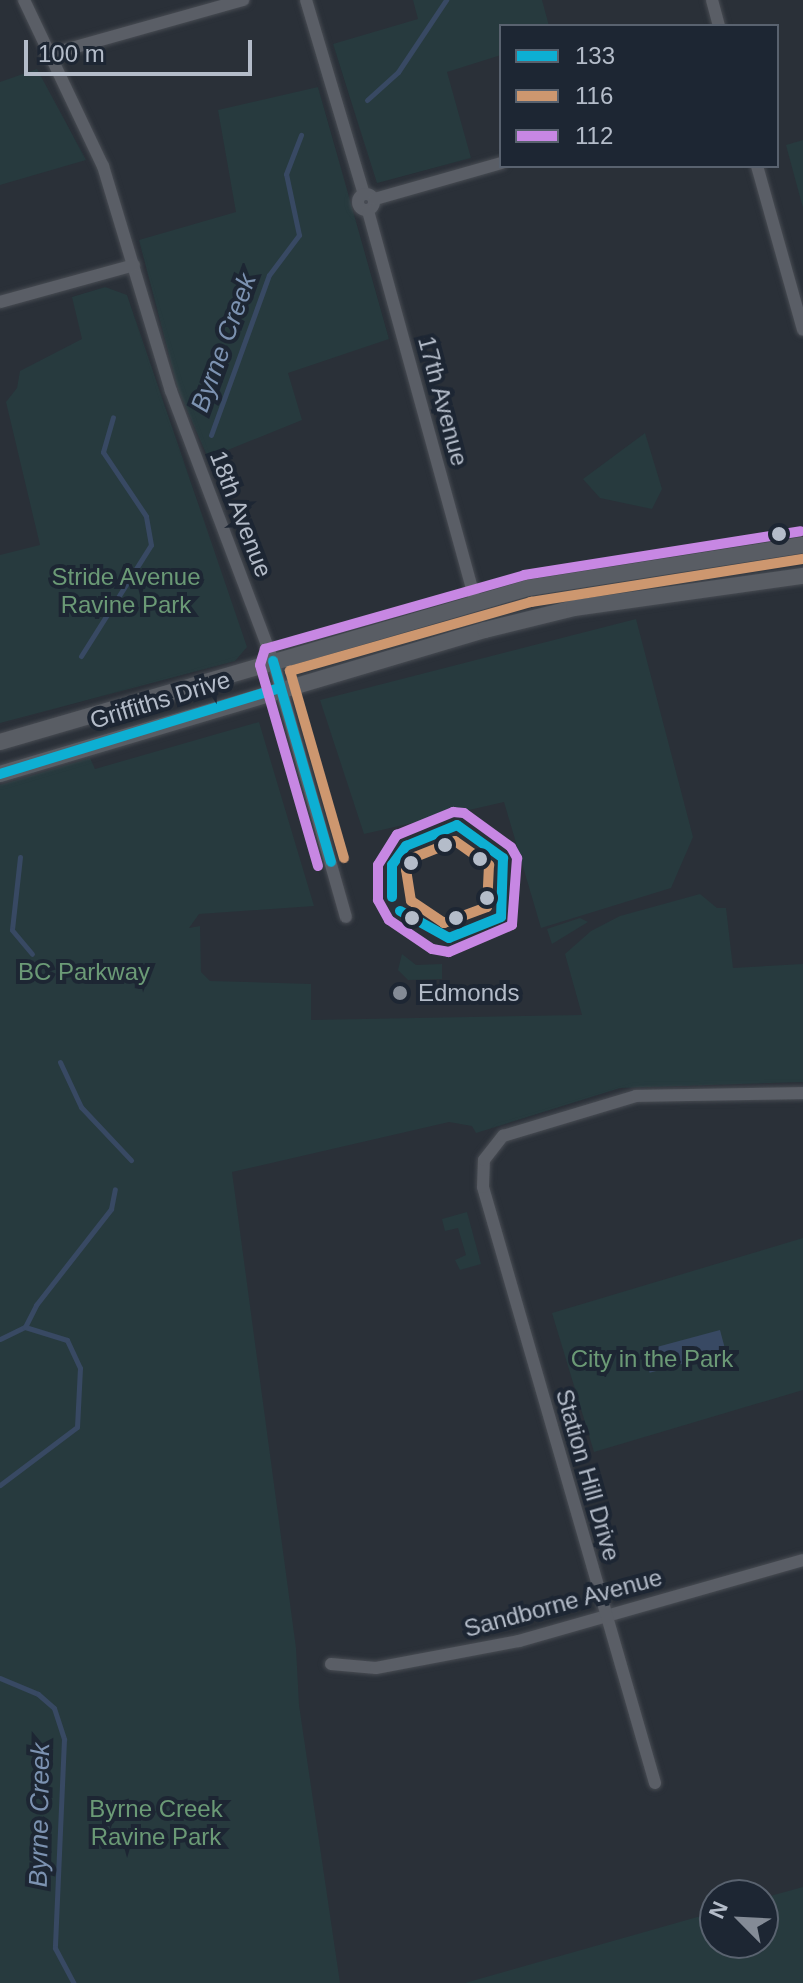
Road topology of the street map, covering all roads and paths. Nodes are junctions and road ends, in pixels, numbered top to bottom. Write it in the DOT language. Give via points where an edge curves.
graph roads {
  1 [pos="24,0"];
  2 [pos="243,0"];
  3 [pos="306,0"];
  4 [pos="712,0"];
  5 [pos="718,24"];
  6 [pos="47,55"];
  7 [pos="499,164"];
  8 [pos="758,168"];
  9 [pos="369,201"];
  10 [pos="134,265"];
  11 [pos="0,302"];
  12 [pos="803,330"];
  13 [pos="803,545"];
  14 [pos="803,576"];
  15 [pos="476,603"];
  16 [pos="273,661"];
  17 [pos="280,688"];
  18 [pos="0,742"];
  19 [pos="0,774"];
  20 [pos="346,917"];
  21 [pos="803,1093"];
  22 [pos="803,1560"];
  23 [pos="606,1617"];
  24 [pos="331,1664"];
  25 [pos="655,1783"];
  1 -- 6 [label="street, 18th Avenue"];
  2 -- 6 [label="street"];
  3 -- 9 [label="street, 17th Avenue"];
  4 -- 5 [label="street"];
  6 -- 10 [label="street, 18th Avenue" via="103,166"];
  7 -- 9 [label="street"];
  8 -- 12 [label="street"];
  9 -- 15 [label="street, 17th Avenue"];
  10 -- 11 [label="street"];
  10 -- 16 [label="street, 18th Avenue" via="171,391"];
  13 -- 15 [label="main road, Griffiths Drive" via="593,575"];
  14 -- 17 [label="main road, Griffiths Drive" via="574,608"];
  15 -- 16 [label="main road, Griffiths Drive"];
  16 -- 17 [label="street, 18th Avenue"];
  16 -- 18 [label="main road, Griffiths Drive"];
  17 -- 19 [label="main road, Griffiths Drive"];
  17 -- 20 [label="street, 18th Avenue"];
  21 -- 23 [label="street, Station Hill Drive" via="636,1096 503,1136 484,1160 483,1187"];
  22 -- 23 [label="street, Sandborne Avenue"];
  23 -- 24 [label="street, Sandborne Avenue" via="463,1653 376,1668"];
  23 -- 25 [label="street, Station Hill Drive"];
}
